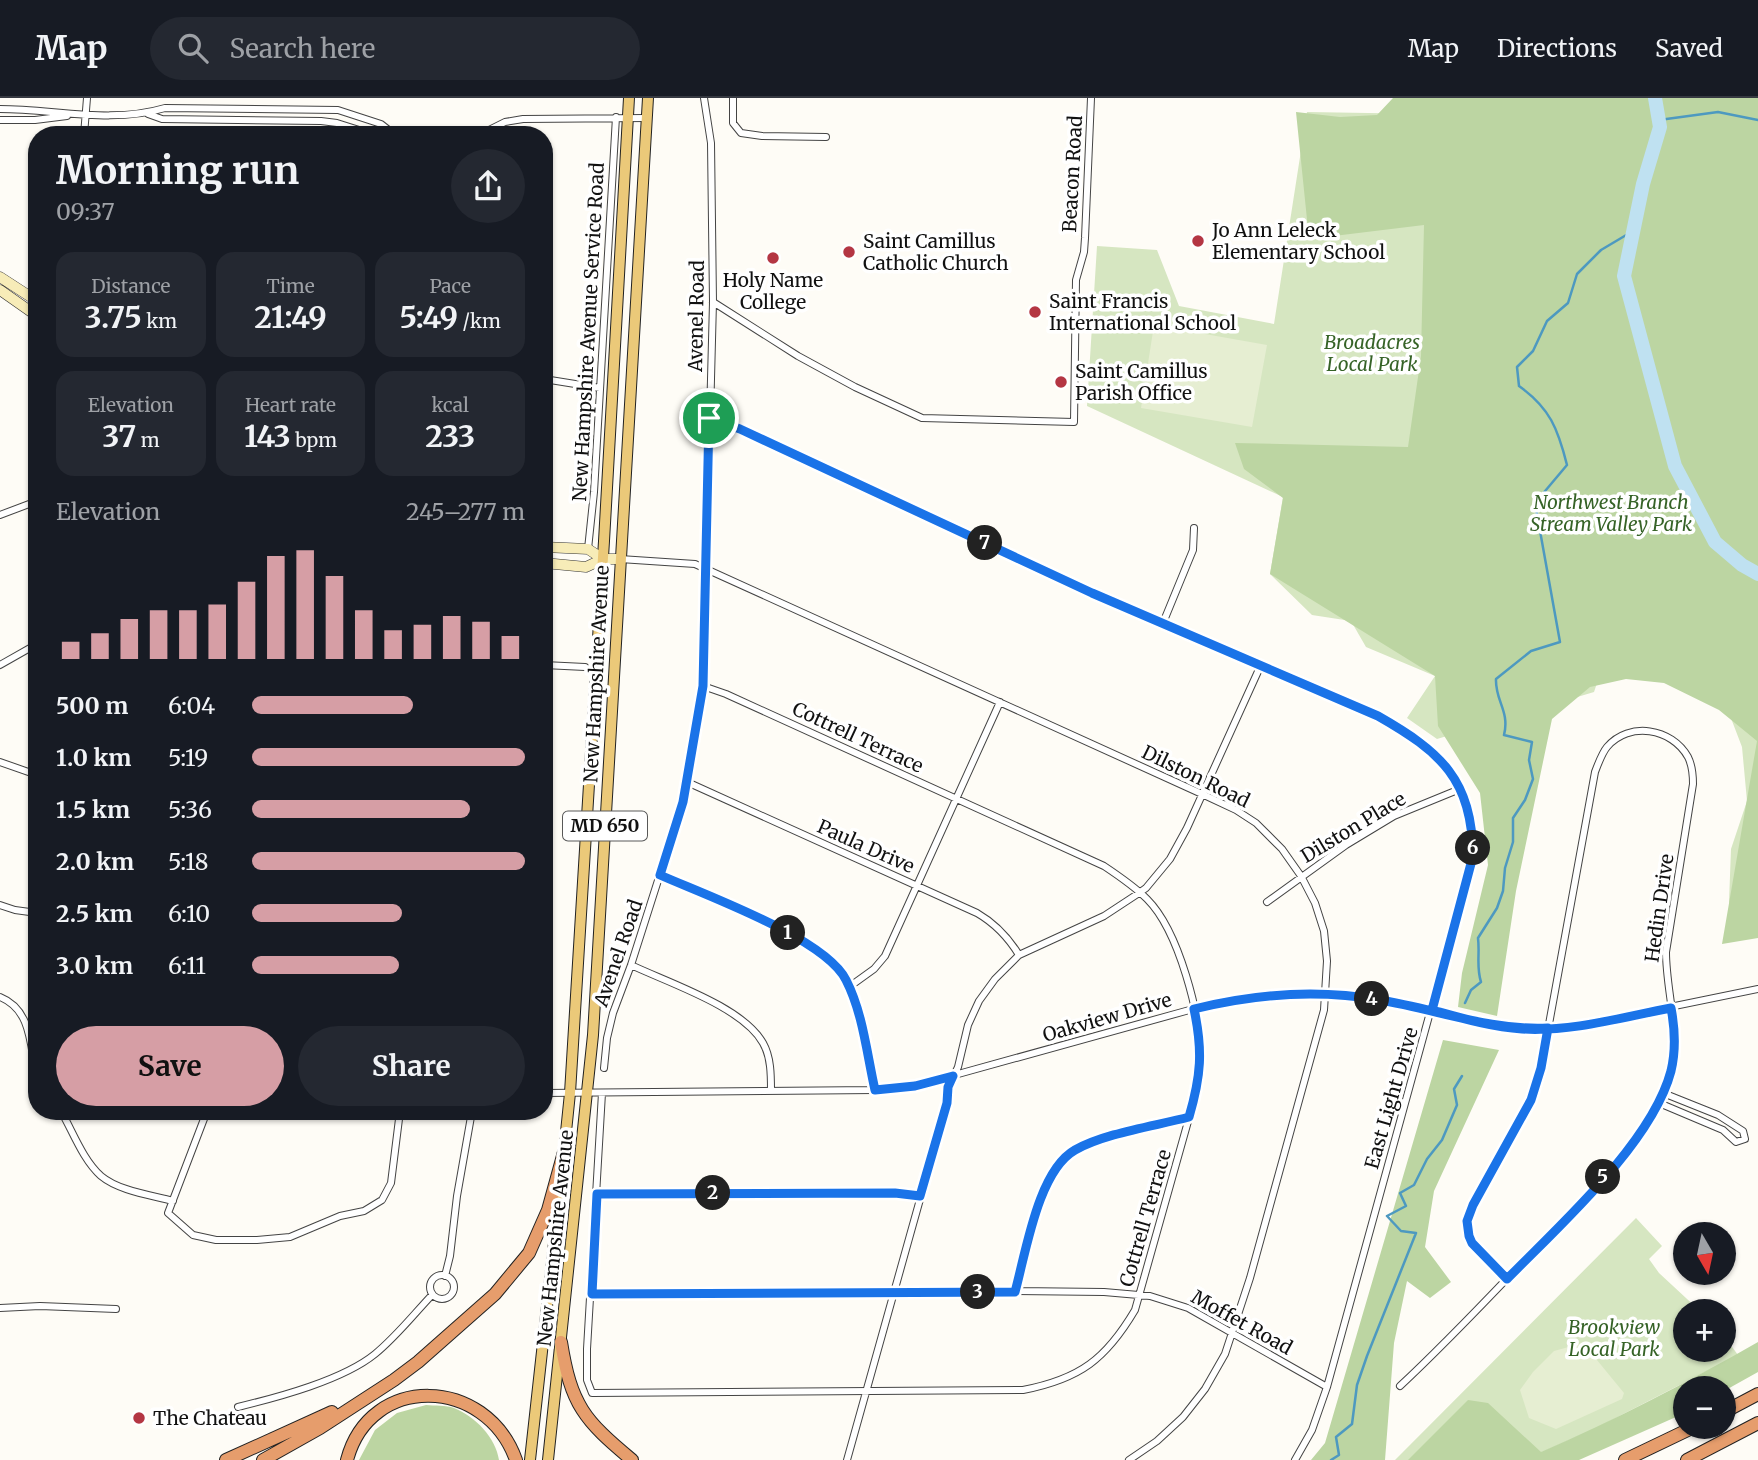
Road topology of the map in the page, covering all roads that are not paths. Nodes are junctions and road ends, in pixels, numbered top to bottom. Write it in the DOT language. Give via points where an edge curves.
graph roads {
  1 [pos="87,98"];
  2 [pos="629,98"];
  3 [pos="648,98"];
  4 [pos="705,98"];
  5 [pos="733,98"];
  6 [pos="1091,98"];
  7 [pos="169,108"];
  8 [pos="0,109"];
  9 [pos="15,109"];
  10 [pos="146,113"];
  11 [pos="76,115"];
  12 [pos="87,115"];
  13 [pos="622,117"];
  14 [pos="647,118"];
  15 [pos="0,120"];
  16 [pos="14,120"];
  17 [pos="169,120"];
  18 [pos="86,126"];
  19 [pos="350,126"];
  20 [pos="385,126"];
  21 [pos="497,126"];
  22 [pos="826,137"];
  23 [pos="0,278"];
  24 [pos="0,290"];
  25 [pos="28,295"];
  26 [pos="713,302"];
  27 [pos="28,310"];
  28 [pos="553,380"];
  29 [pos="600,388"];
  30 [pos="709,418"];
  31 [pos="28,504"];
  32 [pos="0,515"];
  33 [pos="1194,528"];
  34 [pos="553,547"];
  35 [pos="588,549"];
  36 [pos="603,559"];
  37 [pos="620,559"];
  38 [pos="553,564"];
  39 [pos="707,569"];
  40 [pos="1163,623"];
  41 [pos="28,650"];
  42 [pos="553,665"];
  43 [pos="0,666"];
  44 [pos="585,667"];
  45 [pos="1260,667"];
  46 [pos="703,686"];
  47 [pos="1000,702"];
  48 [pos="0,762"];
  49 [pos="28,772"];
  50 [pos="687,782"];
  51 [pos="1460,789"];
  52 [pos="1202,794"];
  53 [pos="957,800"];
  54 [pos="660,875"];
  55 [pos="1301,876"];
  56 [pos="917,886"];
  57 [pos="1139,893"];
  58 [pos="1267,902"];
  59 [pos="0,905"];
  60 [pos="28,912"];
  61 [pos="1020,955"];
  62 [pos="632,965"];
  63 [pos="849,988"];
  64 [pos="1758,989"];
  65 [pos="1325,995"];
  66 [pos="0,997"];
  67 [pos="1671,1008"];
  68 [pos="1194,1009"];
  69 [pos="1432,1010"];
  70 [pos="1548,1028"];
  71 [pos="28,1034"];
  72 [pos="604,1068"];
  73 [pos="953,1076"];
  74 [pos="875,1090"];
  75 [pos="771,1091"];
  76 [pos="553,1093"];
  77 [pos="569,1093"];
  78 [pos="588,1093"];
  79 [pos="603,1093"];
  80 [pos="1663,1093"];
  81 [pos="1658,1103"];
  82 [pos="1189,1117"];
  83 [pos="66,1120"];
  84 [pos="204,1120"];
  85 [pos="399,1120"];
  86 [pos="470,1120"];
  87 [pos="564,1152"];
  88 [pos="597,1194"];
  89 [pos="920,1196"];
  90 [pos="173,1201"];
  91 [pos="445,1276"];
  92 [pos="1507,1279"];
  93 [pos="894,1292"];
  94 [pos="1015,1292"];
  95 [pos="592,1294"];
  96 [pos="432,1295"];
  97 [pos="1139,1295"];
  98 [pos="0,1308"];
  99 [pos="116,1309"];
  100 [pos="1233,1333"];
  101 [pos="561,1342"];
  102 [pos="394,1380"];
  103 [pos="1400,1386"];
  104 [pos="1327,1387"];
  105 [pos="866,1392"];
  106 [pos="1758,1394"];
  107 [pos="1736,1406"];
  108 [pos="238,1407"];
  109 [pos="1758,1423"];
  110 [pos="1673,1437"];
  111 [pos="226,1460"];
  112 [pos="264,1460"];
  113 [pos="347,1460"];
  114 [pos="516,1460"];
  115 [pos="530,1460"];
  116 [pos="548,1460"];
  117 [pos="632,1460"];
  118 [pos="847,1460"];
  119 [pos="1129,1460"];
  120 [pos="1295,1460"];
  121 [pos="1625,1460"];
  122 [pos="1687,1460"];
  1 -- 12 [label="street"];
  2 -- 13 [label="main road, New Hampshire Avenue / MD 650"];
  3 -- 14 [label="main road, New Hampshire Avenue / MD 650"];
  4 -- 26 [label="street, Avenel Road" via="711,143"];
  5 -- 22 [label="street" via="733,123 741,133"];
  6 -- 26 [label="street, Beacon Road" via="1084,252 1076,280 1074,422 922,418 798,356"];
  7 -- 10 [label="street"];
  7 -- 17 [label="street"];
  7 -- 20 [label="street" via="338,110"];
  8 -- 9 [label="street"];
  9 -- 11 [label="street"];
  9 -- 16 [label="street"];
  10 -- 12 [label="street"];
  10 -- 17 [label="street"];
  11 -- 12 [label="street"];
  11 -- 16 [label="street"];
  12 -- 18 [label="street"];
  13 -- 14 [label="street"];
  13 -- 21 [label="street" via="523,119"];
  13 -- 29 [label="street, New Hampshire Avenue Service Road"];
  13 -- 36 [label="main road, New Hampshire Avenue / MD 650"];
  14 -- 37 [label="main road, New Hampshire Avenue / MD 650"];
  15 -- 16 [label="street"];
  17 -- 19 [label="street" via="321,121"];
  23 -- 25 [label="main road"];
  24 -- 27 [label="main road"];
  26 -- 30 [label="street, Avenel Road"];
  28 -- 29 [label="street"];
  29 -- 35 [label="street, New Hampshire Avenue Service Road"];
  30 -- 39 [label="street, Avenel Road"];
  30 -- 40 [label="street, East Light Drive"];
  31 -- 32 [label="street"];
  33 -- 40 [label="street" via="1193,550"];
  34 -- 35 [label="main road"];
  35 -- 36 [label="main road"];
  36 -- 37 [label="main road"];
  36 -- 38 [label="main road" via="586,566"];
  36 -- 77 [label="main road, New Hampshire Avenue / MD 650"];
  37 -- 39 [label="street, Dilston Road" via="695,564"];
  37 -- 78 [label="main road, New Hampshire Avenue / MD 650"];
  39 -- 46 [label="street, Avenel Road"];
  39 -- 47 [label="street, Dilston Road"];
  40 -- 45 [label="street, East Light Drive"];
  41 -- 43 [label="street"];
  42 -- 44 [label="street"];
  45 -- 51 [label="street, East Light Drive" via="1402,730 1436,755"];
  45 -- 52 [label="street"];
  46 -- 50 [label="street, Avenel Road"];
  46 -- 53 [label="street, Cottrell Terrace"];
  47 -- 52 [label="street, Dilston Road"];
  47 -- 53 [label="street"];
  48 -- 49 [label="street"];
  50 -- 54 [label="street, Avenel Road"];
  50 -- 56 [label="street, Paula Drive"];
  51 -- 55 [label="street, Dilston Place" via="1394,816"];
  51 -- 69 [label="street, East Light Drive" via="1469,812 1473,856"];
  52 -- 55 [label="street, Dilston Road" via="1256,823"];
  52 -- 57 [label="street" via="1170,859"];
  53 -- 56 [label="street"];
  53 -- 57 [label="street, Cottrell Terrace" via="1104,866"];
  54 -- 62 [label="street, Avenel Road"];
  54 -- 63 [label="street" via="810,944 828,958"];
  55 -- 58 [label="street, Dilston Place"];
  55 -- 65 [label="street, Dilston Road" via="1324,931"];
  56 -- 61 [label="street, Paula Drive" via="993,923"];
  56 -- 63 [label="street" via="885,956"];
  57 -- 61 [label="street" via="1104,916"];
  57 -- 68 [label="street, Cottrell Terrace" via="1174,940"];
  59 -- 60 [label="street"];
  61 -- 73 [label="street" via="979,1001"];
  62 -- 72 [label="street, Avenel Road" via="607,1038"];
  62 -- 75 [label="street" via="749,1024 768,1056"];
  63 -- 74 [label="street"];
  64 -- 67 [label="street, Oakview Drive"];
  65 -- 68 [label="street, Oakview Drive" via="1258,996"];
  65 -- 69 [label="street, Oakview Drive"];
  65 -- 100 [label="street, Dilston Road" via="1320,1029"];
  66 -- 71 [label="street" via="14,1005 25,1020"];
  67 -- 70 [label="street, Oakview Drive"];
  67 -- 70 [label="street, Hedin Drive" via="1666,952 1693,769 1676,742 1644,730 1624,734 1607,747 1595,772"];
  67 -- 80 [label="street, Hedin Drive" via="1675,1047"];
  68 -- 73 [label="street, Oakview Drive"];
  68 -- 82 [label="street, Cottrell Terrace" via="1201,1062"];
  69 -- 70 [label="street, Oakview Drive" via="1501,1027"];
  69 -- 104 [label="street, East Light Drive"];
  70 -- 92 [label="street, Hedin Drive" via="1531,1100 1467,1221 1472,1243"];
  73 -- 74 [label="street, Oakview Drive"];
  73 -- 89 [label="street"];
  74 -- 75 [label="street, Oakview Drive"];
  75 -- 79 [label="street, Oakview Drive"];
  76 -- 77 [label="street, Oakview Drive"];
  77 -- 78 [label="street, Oakview Drive"];
  77 -- 87 [label="main road, New Hampshire Avenue / MD 650"];
  78 -- 79 [label="street, Oakview Drive"];
  78 -- 101 [label="main road, New Hampshire Avenue / MD 650"];
  79 -- 88 [label="street"];
  80 -- 81 [label="street, Hedin Drive"];
  80 -- 81 [label="street" via="1718,1115 1743,1131 1745,1139 1736,1142 1723,1130"];
  81 -- 92 [label="street, Hedin Drive" via="1625,1153"];
  82 -- 94 [label="street" via="1095,1141 1061,1161 1045,1184"];
  82 -- 97 [label="street, Cottrell Terrace"];
  83 -- 90 [label="street" via="103,1177"];
  84 -- 90 [label="street"];
  85 -- 90 [label="street" via="391,1183 382,1200 365,1211 290,1237 216,1240 193,1235 168,1213"];
  86 -- 91 [label="street"];
  87 -- 102 [label="highway" via="548,1210 529,1253 495,1294"];
  87 -- 115 [label="main road, New Hampshire Avenue / MD 650"];
  88 -- 89 [label="street"];
  88 -- 95 [label="street"];
  89 -- 93 [label="street"];
  91 -- 96 [label="street" via="436,1276 430,1283"];
  91 -- 96 [label="street" via="453,1285 452,1294 445,1299"];
  92 -- 103 [label="street, Hedin Drive"];
  93 -- 94 [label="street, Moffet Road"];
  93 -- 95 [label="street, Moffet Road"];
  93 -- 105 [label="street"];
  94 -- 97 [label="street, Moffet Road"];
  95 -- 105 [label="street, Cottrell Terrace" via="587,1380 592,1393"];
  96 -- 108 [label="street" via="366,1360 272,1399"];
  97 -- 100 [label="street, Moffet Road" via="1188,1308"];
  97 -- 105 [label="street, Cottrell Terrace" via="1135,1310 1109,1347 1079,1372 1052,1384 1023,1390"];
  98 -- 99 [label="street"];
  100 -- 104 [label="street, Moffet Road"];
  100 -- 119 [label="street, Dilston Road" via="1198,1399 1157,1441"];
  101 -- 116 [label="main road, New Hampshire Avenue / MD 650"];
  101 -- 117 [label="highway" via="570,1386 584,1415"];
  102 -- 111 [label="highway"];
  102 -- 112 [label="highway"];
  104 -- 120 [label="street, East Light Drive" via="1312,1430"];
  105 -- 118 [label="street"];
  106 -- 107 [label="highway"];
  109 -- 122 [label="highway"];
  110 -- 121 [label="highway"];
  113 -- 114 [label="highway" via="354,1440 382,1410 407,1399 439,1396 485,1414 505,1435"];
}
